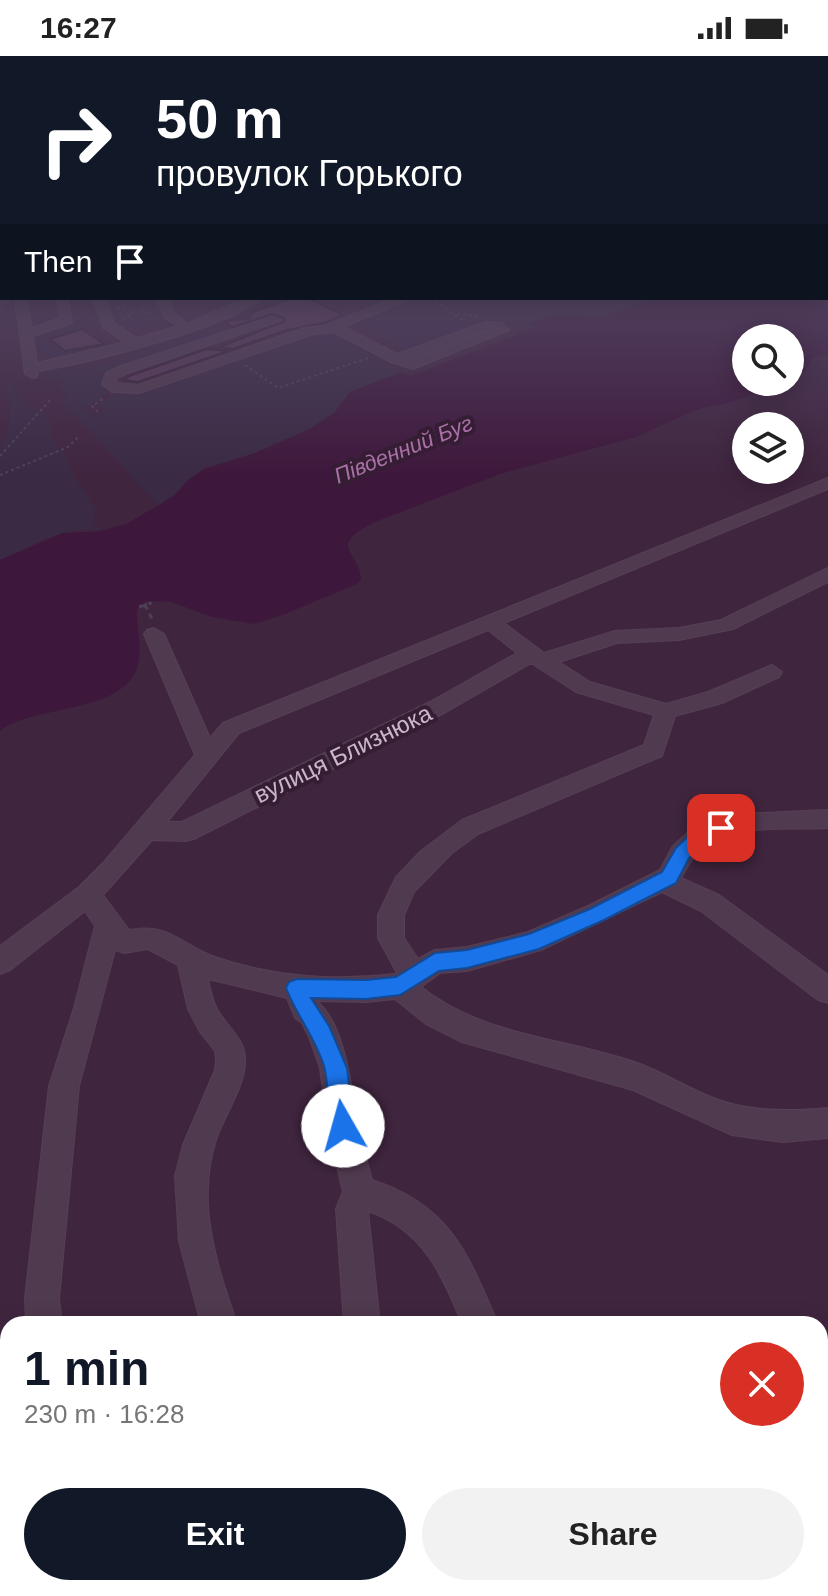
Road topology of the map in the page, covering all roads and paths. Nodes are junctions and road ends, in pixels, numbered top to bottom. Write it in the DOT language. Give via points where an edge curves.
graph roads {
  1 [pos="29,333"];
  2 [pos="129,333"];
  3 [pos="160,333"];
  4 [pos="160,333"];
  5 [pos="237,333"];
  6 [pos="304,333"];
  7 [pos="345,333"];
  8 [pos="452,333"];
  9 [pos="496,333"];
  10 [pos="26,334"];
  11 [pos="142,338"];
  12 [pos="210,342"];
  13 [pos="390,356"];
  14 [pos="233,357"];
  15 [pos="31,369"];
  16 [pos="117,389"];
  17 [pos="50,400"];
  18 [pos="98,412"];
  19 [pos="78,437"];
  20 [pos="0,456"];
  21 [pos="0,475"];
  22 [pos="828,483"];
  23 [pos="806,492"];
  24 [pos="828,501"];
  25 [pos="828,574"];
  26 [pos="152,603"];
  27 [pos="139,607"];
  28 [pos="489,621"];
  29 [pos="154,634"];
  30 [pos="536,657"];
  31 [pos="772,672"];
  32 [pos="666,711"];
  33 [pos="207,757"];
  34 [pos="828,819"];
  35 [pos="148,830"];
  36 [pos="662,881"];
  37 [pos="88,894"];
  38 [pos="108,925"];
  39 [pos="190,959"];
  40 [pos="0,962"];
  41 [pos="407,980"];
  42 [pos="297,988"];
  43 [pos="828,991"];
  44 [pos="828,1123"];
  45 [pos="359,1192"];
  46 [pos="43,1316"];
  47 [pos="216,1316"];
  48 [pos="361,1316"];
  49 [pos="477,1316"];
  1 -- 10 [label="street"];
  2 -- 11 [label="street"];
  3 -- 11 [label="street"];
  4 -- 11 [label="street"];
  5 -- 12 [label="street"];
  6 -- 14 [label="street"];
  7 -- 13 [label="street"];
  8 -- 13 [label="street"];
  9 -- 13 [label="street" via="421,364"];
  10 -- 15 [label="street"];
  11 -- 15 [label="street"];
  11 -- 15 [label="street"];
  12 -- 14 [label="street"];
  12 -- 16 [label="street" via="116,373 109,380"];
  13 -- 14 [label="path" via="278,388"];
  14 -- 16 [label="street" via="139,389"];
  16 -- 18 [label="path" via="92,406"];
  17 -- 20 [label="path"];
  19 -- 21 [label="path" via="68,447"];
  22 -- 23 [label="street"];
  23 -- 24 [label="street"];
  23 -- 28 [label="street"];
  25 -- 30 [label="street, вулиця Близнюка" via="726,625 615,637"];
  26 -- 27 [label="path"];
  28 -- 30 [label="street"];
  28 -- 33 [label="street" via="249,718 231,728"];
  29 -- 33 [label="street"];
  30 -- 32 [label="street" via="583,687"];
  30 -- 35 [label="street, вулиця Близнюка" via="185,832"];
  31 -- 32 [label="street" via="715,698"];
  32 -- 41 [label="street" via="654,750 470,827 417,871 394,904 390,931"];
  33 -- 35 [label="street"];
  34 -- 36 [label="street" via="737,823 704,833"];
  35 -- 37 [label="street"];
  36 -- 41 [label="street" via="532,942 435,962"];
  36 -- 43 [label="street" via="710,903"];
  37 -- 38 [label="street"];
  37 -- 40 [label="street"];
  38 -- 39 [label="street" via="124,942 150,937"];
  38 -- 46 [label="street" via="64,1086"];
  39 -- 42 [label="street"];
  39 -- 47 [label="street" via="205,1016 232,1057 194,1159 191,1219"];
  41 -- 42 [label="street" via="366,990"];
  41 -- 44 [label="street" via="436,1015 472,1033 637,1077 732,1120 783,1127"];
  42 -- 45 [label="street" via="335,1068"];
  45 -- 48 [label="street" via="352,1209"];
  45 -- 49 [label="street" via="391,1200 422,1220 440,1241"];
}
